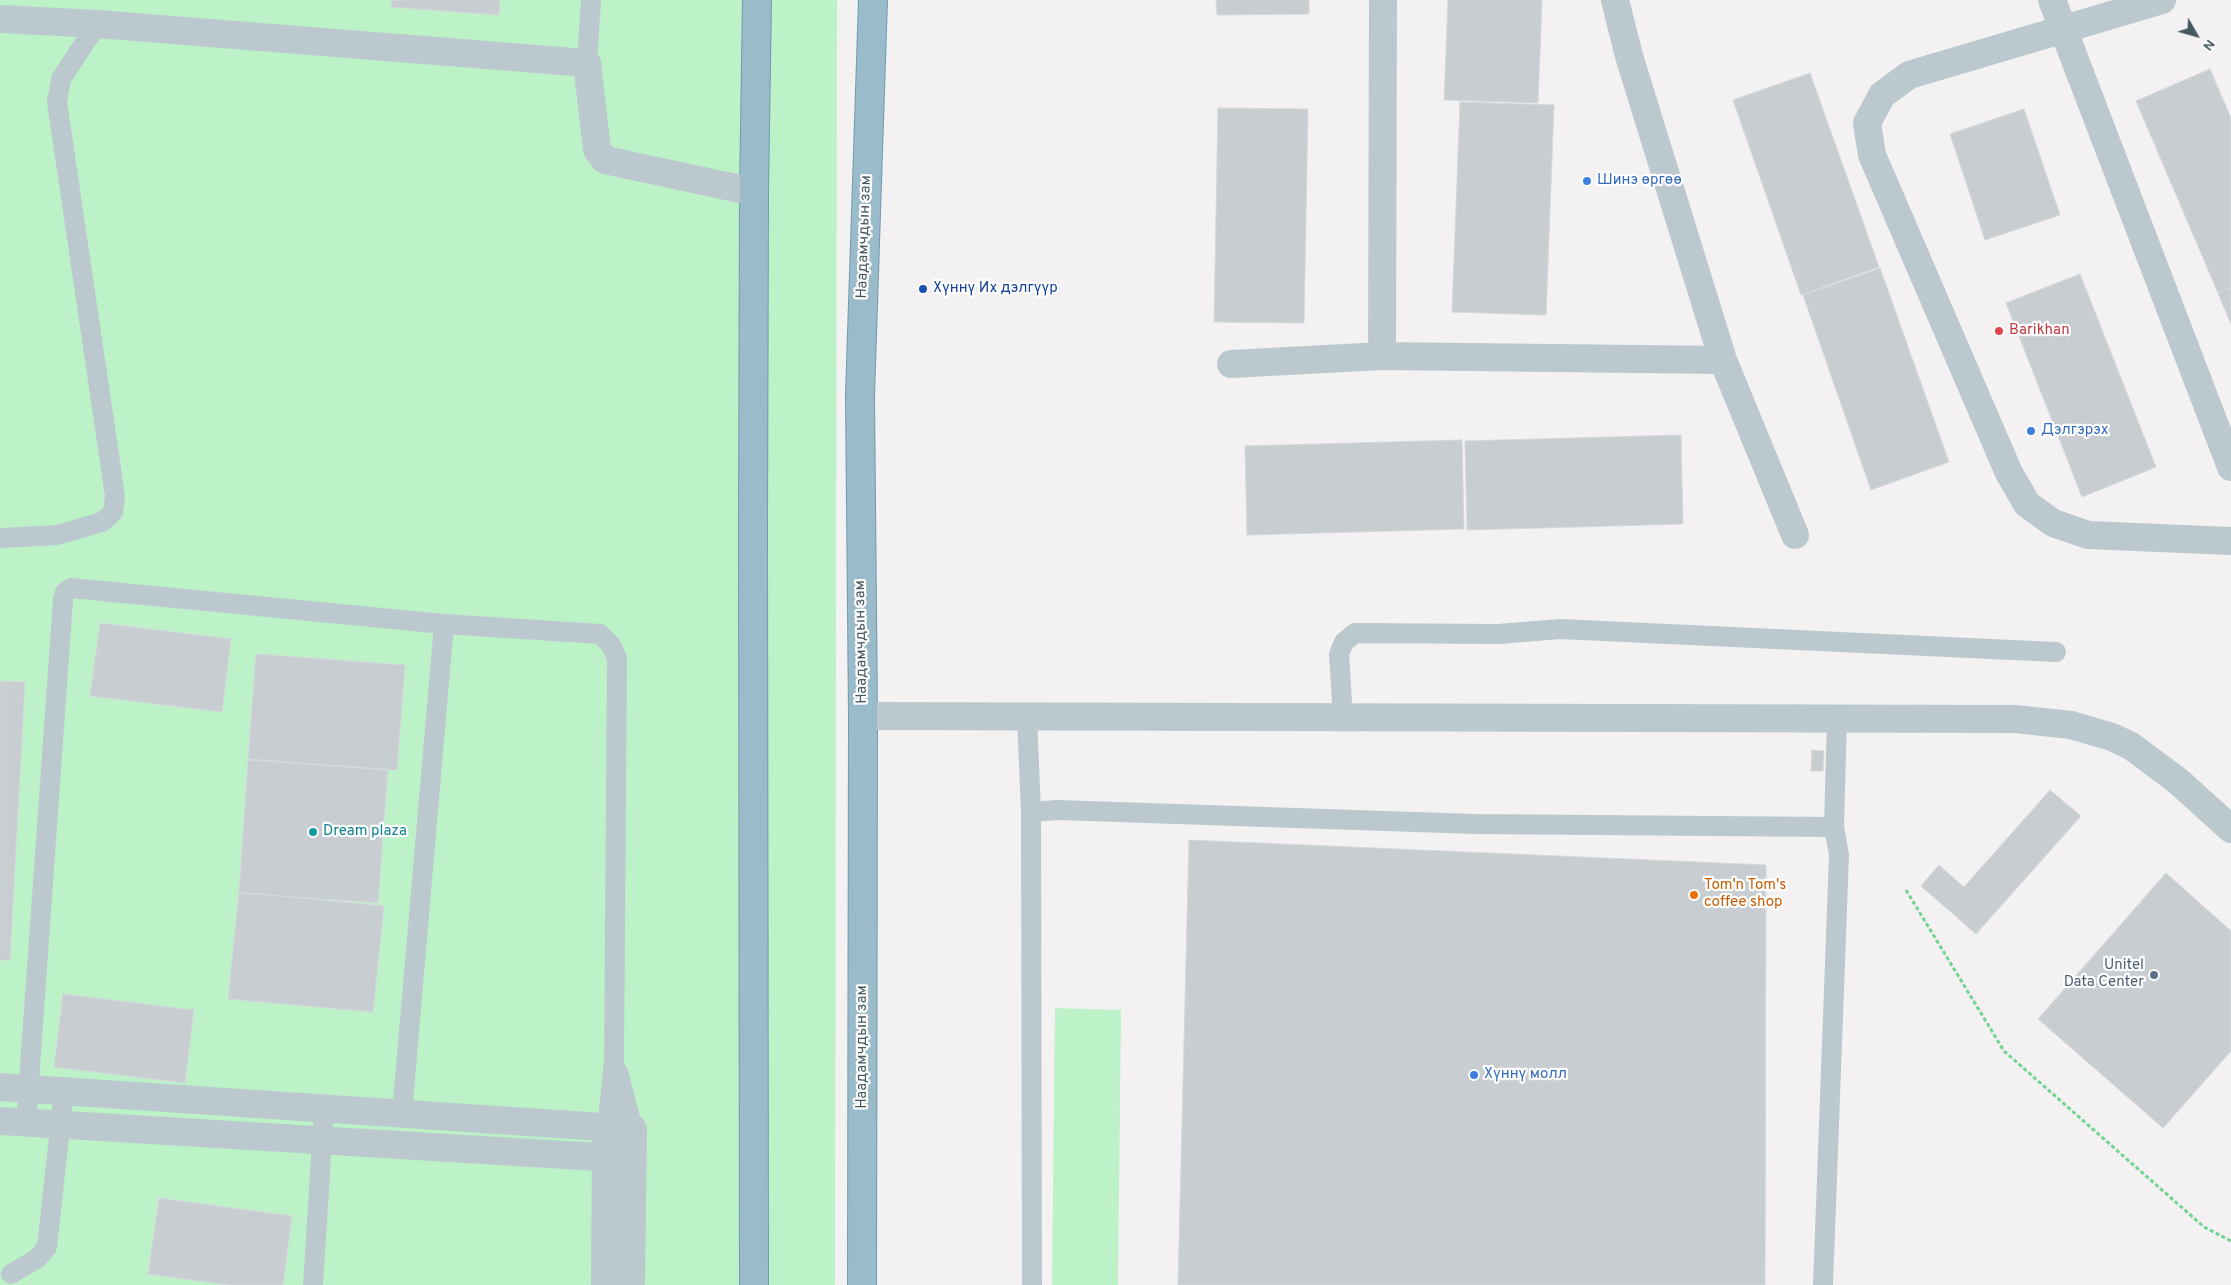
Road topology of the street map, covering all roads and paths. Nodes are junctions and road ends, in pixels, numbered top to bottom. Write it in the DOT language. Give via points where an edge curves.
graph roads {
  1 [pos="591,0"];
  2 [pos="757,0"];
  3 [pos="873,0"];
  4 [pos="1383,0"];
  5 [pos="1615,0"];
  6 [pos="2052,0"];
  7 [pos="2162,0"];
  8 [pos="0,19"];
  9 [pos="97,24"];
  10 [pos="2062,29"];
  11 [pos="587,63"];
  12 [pos="754,192"];
  13 [pos="1382,356"];
  14 [pos="1723,360"];
  15 [pos="1231,364"];
  16 [pos="2231,467"];
  17 [pos="1795,535"];
  18 [pos="0,538"];
  19 [pos="2231,541"];
  20 [pos="444,624"];
  21 [pos="2056,652"];
  22 [pos="863,716"];
  23 [pos="1837,717"];
  24 [pos="1027,718"];
  25 [pos="1343,718"];
  26 [pos="1031,812"];
  27 [pos="1834,827"];
  28 [pos="2231,829"];
  29 [pos="1906,890"];
  30 [pos="0,1087"];
  31 [pos="28,1090"];
  32 [pos="64,1091"];
  33 [pos="324,1108"];
  34 [pos="402,1113"];
  35 [pos="13,1122"];
  36 [pos="61,1125"];
  37 [pos="620,1129"];
  38 [pos="322,1141"];
  39 [pos="619,1159"];
  40 [pos="2231,1241"];
  41 [pos="11,1274"];
  42 [pos="313,1285"];
  43 [pos="605,1285"];
  44 [pos="631,1285"];
  45 [pos="754,1285"];
  46 [pos="862,1285"];
  47 [pos="1032,1285"];
  48 [pos="1823,1285"];
  1 -- 11 [label="lane"];
  2 -- 12 [label="highway"];
  3 -- 22 [label="highway, Наадамчдын зам" via="860,395"];
  4 -- 13 [label="street"];
  5 -- 14 [label="street" via="1629,56"];
  6 -- 10 [label="street"];
  7 -- 10 [label="street"];
  8 -- 9 [label="street"];
  9 -- 11 [label="street"];
  9 -- 18 [label="lane" via="61,79 57,102 115,496 113,512 102,522 67,533"];
  10 -- 16 [label="street"];
  10 -- 19 [label="street" via="1909,75 1882,94 1868,123 1872,156 2009,474 2027,504 2053,523 2088,535"];
  11 -- 12 [label="street" via="597,150 605,160"];
  12 -- 45 [label="highway"];
  13 -- 14 [label="street"];
  13 -- 15 [label="street"];
  14 -- 17 [label="street"];
  20 -- 31 [label="lane" via="71,588 66,592 62,609"];
  20 -- 34 [label="lane"];
  20 -- 37 [label="lane" via="600,634 611,645 617,658 614,1061"];
  21 -- 25 [label="lane" via="1560,629 1498,634 1355,633 1344,642 1339,654"];
  22 -- 24 [label="street"];
  22 -- 46 [label="highway, Наадамчдын зам"];
  23 -- 25 [label="street"];
  23 -- 27 [label="lane"];
  23 -- 28 [label="street" via="2015,719 2092,730 2131,746 2151,759"];
  24 -- 25 [label="street"];
  24 -- 26 [label="lane"];
  26 -- 27 [label="lane" via="1057,810 1475,824"];
  26 -- 47 [label="lane"];
  27 -- 48 [label="lane" via="1838,855"];
  29 -- 40 [label="path" via="2004,1051 2204,1227"];
  30 -- 31 [label="street"];
  31 -- 32 [label="street"];
  31 -- 35 [label="lane"];
  32 -- 33 [label="street"];
  32 -- 36 [label="lane"];
  33 -- 34 [label="street"];
  33 -- 38 [label="lane"];
  34 -- 37 [label="street"];
  35 -- 36 [label="street"];
  36 -- 38 [label="street"];
  36 -- 41 [label="lane" via="47,1247 38,1258"];
  37 -- 39 [label="street"];
  38 -- 39 [label="street"];
  38 -- 42 [label="lane"];
  39 -- 43 [label="street"];
  39 -- 44 [label="street"];
}
